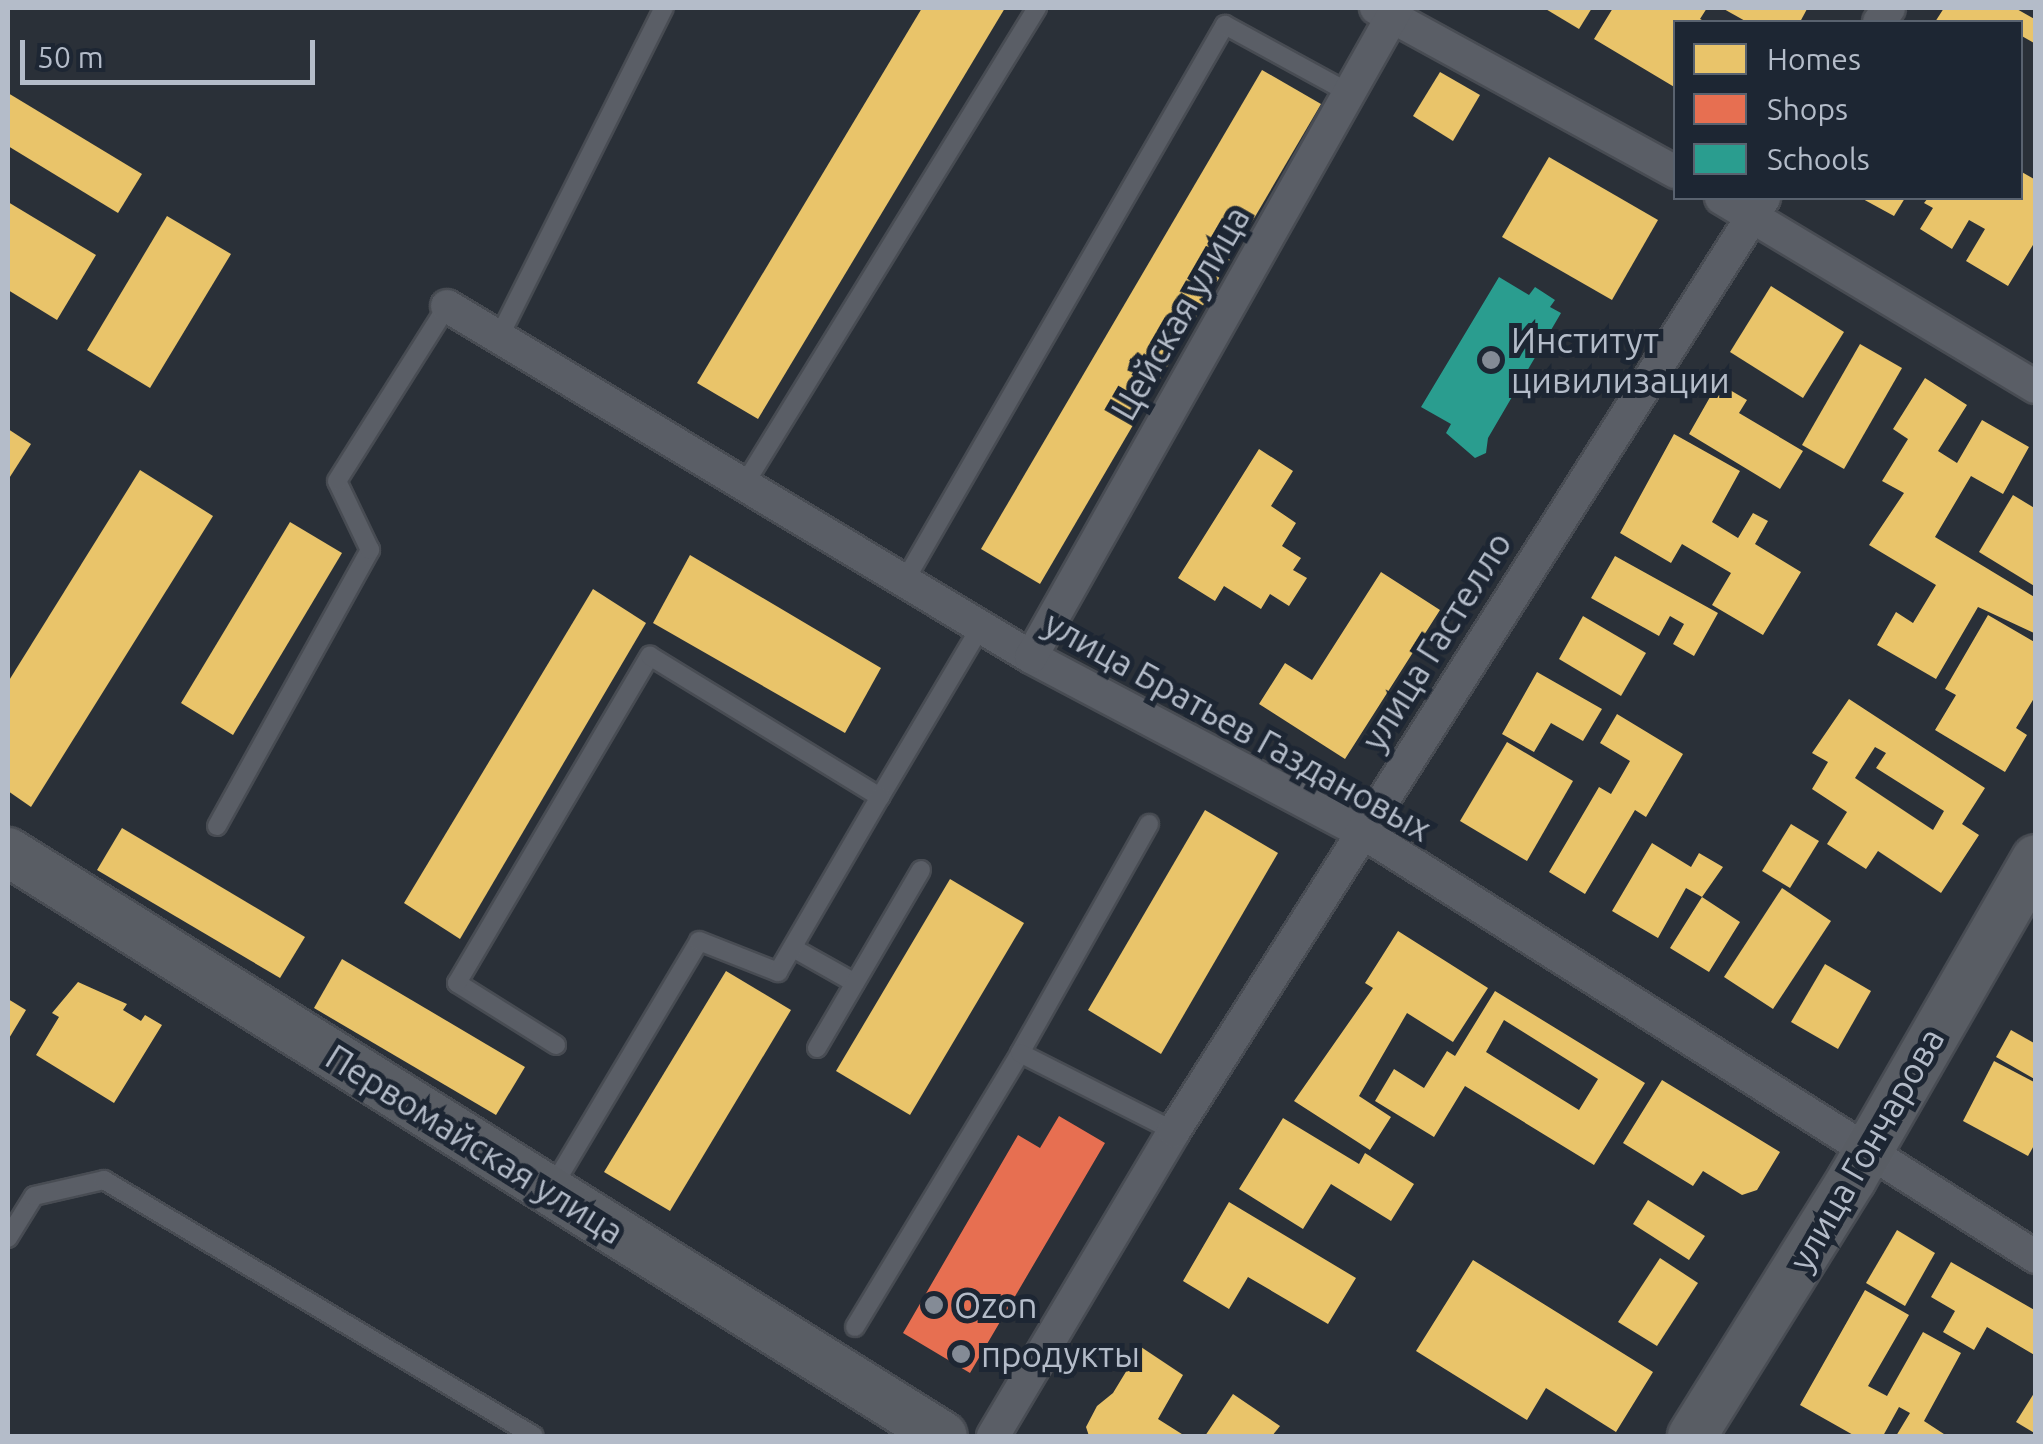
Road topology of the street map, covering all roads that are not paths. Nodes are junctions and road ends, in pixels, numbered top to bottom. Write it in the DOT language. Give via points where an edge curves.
graph roads {
  1 [pos="664,8"];
  2 [pos="1037,8"];
  3 [pos="1388,10"];
  4 [pos="1351,94"];
  5 [pos="1673,170"];
  6 [pos="1731,200"];
  7 [pos="1759,206"];
  8 [pos="447,306"];
  9 [pos="499,337"];
  10 [pos="2036,387"];
  11 [pos="744,485"];
  12 [pos="904,582"];
  13 [pos="980,628"];
  14 [pos="1030,658"];
  15 [pos="880,797"];
  16 [pos="1150,824"];
  17 [pos="217,826"];
  18 [pos="1362,832"];
  19 [pos="8,852"];
  20 [pos="2036,860"];
  21 [pos="921,870"];
  22 [pos="792,948"];
  23 [pos="855,983"];
  24 [pos="556,1045"];
  25 [pos="817,1048"];
  26 [pos="1020,1053"];
  27 [pos="1174,1131"];
  28 [pos="1867,1152"];
  29 [pos="550,1191"];
  30 [pos="8,1238"];
  31 [pos="2036,1257"];
  32 [pos="855,1327"];
  33 [pos="534,1436"];
  34 [pos="942,1436"];
  35 [pos="992,1436"];
  36 [pos="1692,1436"];
  1 -- 9 [label="lane"];
  2 -- 11 [label="lane"];
  3 -- 4 [label="street, Цейская улица"];
  3 -- 5 [label="street"];
  4 -- 12 [label="lane" via="1226,25"];
  4 -- 14 [label="street, Цейская улица"];
  6 -- 7 [label="street"];
  7 -- 10 [label="street"];
  7 -- 18 [label="street, улица Гастелло"];
  8 -- 9 [label="street, улица Братьев Газдановых"];
  8 -- 17 [label="lane" via="338,481 370,550"];
  9 -- 11 [label="street, улица Братьев Газдановых"];
  11 -- 12 [label="street, улица Братьев Газдановых"];
  12 -- 13 [label="street, улица Братьев Газдановых"];
  13 -- 14 [label="street, улица Братьев Газдановых"];
  13 -- 15 [label="lane"];
  14 -- 18 [label="street, улица Братьев Газдановых"];
  15 -- 22 [label="lane"];
  15 -- 24 [label="lane" via="650,656 457,983"];
  16 -- 26 [label="lane"];
  18 -- 27 [label="street, улица Гастелло"];
  18 -- 28 [label="street, улица Братьев Газдановых"];
  19 -- 29 [label="street, Первомайская улица"];
  20 -- 28 [label="street, улица Гончарова"];
  21 -- 23 [label="lane"];
  22 -- 23 [label="lane"];
  22 -- 29 [label="lane" via="778,972 699,942"];
  23 -- 25 [label="lane"];
  26 -- 27 [label="lane"];
  26 -- 32 [label="lane"];
  27 -- 35 [label="street, улица Гастелло"];
  28 -- 31 [label="street, улица Братьев Газдановых"];
  28 -- 36 [label="street, улица Гончарова"];
  29 -- 34 [label="street, Первомайская улица"];
  30 -- 33 [label="lane" via="34,1196 104,1180"];
}
